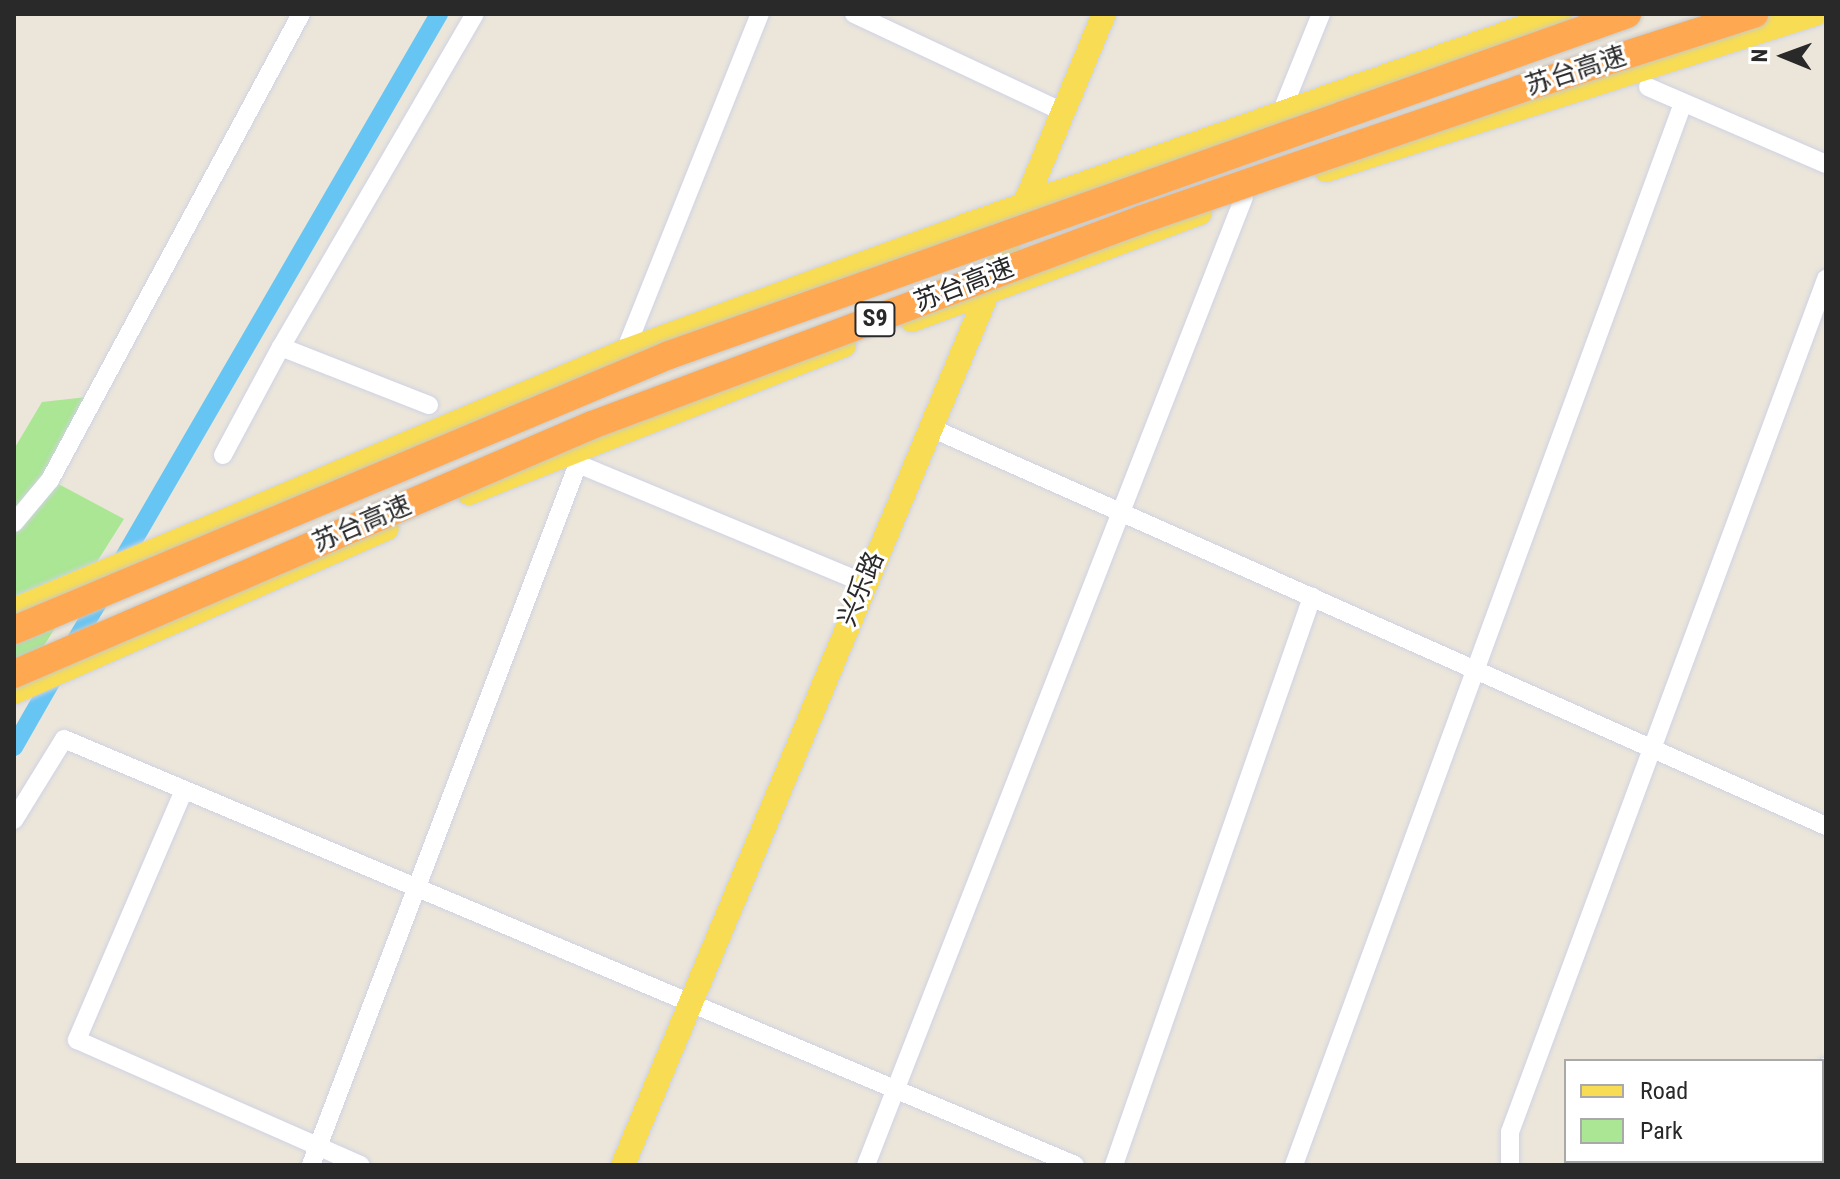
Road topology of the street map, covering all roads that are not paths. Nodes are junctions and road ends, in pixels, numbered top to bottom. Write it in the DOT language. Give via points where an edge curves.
graph roads {
  1 [pos="301,14"];
  2 [pos="475,14"];
  3 [pos="760,14"];
  4 [pos="854,14"];
  5 [pos="1104,14"];
  6 [pos="1321,14"];
  7 [pos="1560,14"];
  8 [pos="1627,14"];
  9 [pos="1754,14"];
  10 [pos="1815,14"];
  11 [pos="1648,87"];
  12 [pos="1683,103"];
  13 [pos="1063,112"];
  14 [pos="1281,113"];
  15 [pos="1826,164"];
  16 [pos="1244,197"];
  17 [pos="1023,205"];
  18 [pos="1826,279"];
  19 [pos="986,293"];
  20 [pos="281,347"];
  21 [pos="625,351"];
  22 [pos="429,405"];
  23 [pos="929,427"];
  24 [pos="223,455"];
  25 [pos="1122,513"];
  26 [pos="16,516"];
  27 [pos="864,583"];
  28 [pos="1312,597"];
  29 [pos="14,610"];
  30 [pos="14,630"];
  31 [pos="1476,670"];
  32 [pos="14,674"];
  33 [pos="14,692"];
  34 [pos="1653,749"];
  35 [pos="184,790"];
  36 [pos="14,820"];
  37 [pos="1826,826"];
  38 [pos="418,891"];
  39 [pos="688,1005"];
  40 [pos="896,1089"];
  41 [pos="319,1146"];
  42 [pos="311,1165"];
  43 [pos="361,1165"];
  44 [pos="623,1165"];
  45 [pos="866,1165"];
  46 [pos="1075,1165"];
  47 [pos="1114,1165"];
  48 [pos="1294,1165"];
  49 [pos="1510,1165"];
  1 -- 26 [label="street" via="50,480"];
  2 -- 20 [label="street"];
  3 -- 21 [label="street"];
  4 -- 13 [label="street"];
  5 -- 13 [label="main road, 兴乐路"];
  6 -- 14 [label="street"];
  7 -- 14 [label="main road"];
  8 -- 30 [label="highway, 苏台高速 / S9, bridge" via="669,355"];
  9 -- 32 [label="highway, 苏台高速 / S9, bridge" via="1140,220 592,425"];
  10 -- 16 [label="main road"];
  11 -- 12 [label="street"];
  12 -- 15 [label="street"];
  12 -- 31 [label="street"];
  13 -- 17 [label="main road, 兴乐路"];
  14 -- 17 [label="main road"];
  16 -- 19 [label="main road"];
  16 -- 25 [label="street"];
  17 -- 19 [label="main road, 兴乐路"];
  17 -- 21 [label="main road"];
  18 -- 34 [label="street"];
  19 -- 23 [label="main road, 兴乐路"];
  19 -- 33 [label="main road" via="475,490"];
  20 -- 22 [label="street"];
  20 -- 24 [label="street"];
  21 -- 29 [label="main road"];
  23 -- 25 [label="street"];
  23 -- 27 [label="main road, 兴乐路"];
  25 -- 28 [label="street"];
  25 -- 40 [label="street"];
  27 -- 38 [label="street" via="578,464"];
  27 -- 39 [label="main road, 兴乐路"];
  28 -- 31 [label="street"];
  28 -- 47 [label="street"];
  31 -- 34 [label="street"];
  31 -- 48 [label="street"];
  34 -- 37 [label="street"];
  34 -- 49 [label="street" via="1510,1132"];
  35 -- 36 [label="street" via="64,739"];
  35 -- 38 [label="street"];
  35 -- 41 [label="street" via="77,1040"];
  38 -- 39 [label="street"];
  38 -- 41 [label="street"];
  39 -- 40 [label="street"];
  39 -- 44 [label="main road, 兴乐路"];
  40 -- 45 [label="street"];
  40 -- 46 [label="street"];
  41 -- 42 [label="street"];
  41 -- 43 [label="street"];
}
